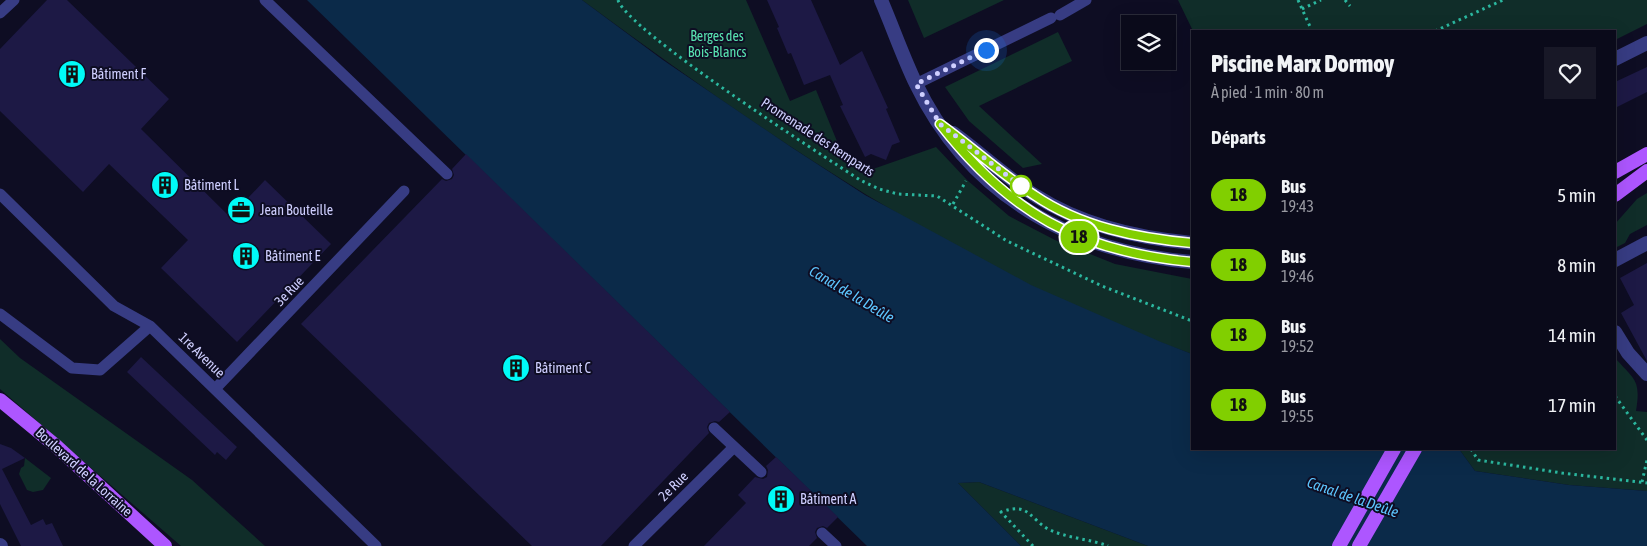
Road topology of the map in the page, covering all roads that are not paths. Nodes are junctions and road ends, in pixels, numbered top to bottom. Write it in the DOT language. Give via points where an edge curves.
graph roads {
  1 [pos="14,0"];
  2 [pos="265,0"];
  3 [pos="881,0"];
  4 [pos="1086,0"];
  5 [pos="0,13"];
  6 [pos="1647,44"];
  7 [pos="1616,59"];
  8 [pos="916,84"];
  9 [pos="940,124"];
  10 [pos="1647,154"];
  11 [pos="1616,171"];
  12 [pos="1647,171"];
  13 [pos="447,174"];
  14 [pos="404,191"];
  15 [pos="0,194"];
  16 [pos="1616,194"];
  17 [pos="1191,243"];
  18 [pos="1647,243"];
  19 [pos="1616,259"];
  20 [pos="1191,262"];
  21 [pos="0,314"];
  22 [pos="150,326"];
  23 [pos="1616,334"];
  24 [pos="1647,374"];
  25 [pos="215,388"];
  26 [pos="0,400"];
  27 [pos="714,428"];
  28 [pos="734,447"];
  29 [pos="1393,450"];
  30 [pos="1414,450"];
  31 [pos="760,472"];
  32 [pos="822,533"];
  33 [pos="165,546"];
  34 [pos="376,546"];
  35 [pos="634,546"];
  36 [pos="836,546"];
  37 [pos="1339,546"];
  38 [pos="1359,546"];
  1 -- 5 [label="lane"];
  2 -- 13 [label="lane"];
  3 -- 8 [label="street"];
  4 -- 8 [label="lane"];
  6 -- 7 [label="street"];
  8 -- 9 [label="street"];
  9 -- 17 [label="street" via="1030,192 1063,212 1131,235"];
  9 -- 20 [label="street" via="965,157 994,185 1023,208 1048,222 1107,248"];
  10 -- 11 [label="main road"];
  12 -- 16 [label="main road"];
  14 -- 25 [label="lane, 3e Rue"];
  15 -- 22 [label="lane, 1re Avenue" via="114,306"];
  18 -- 19 [label="street"];
  21 -- 22 [label="lane" via="72,368 100,370"];
  22 -- 25 [label="lane, 1re Avenue"];
  23 -- 24 [label="street" via="1633,360"];
  25 -- 34 [label="lane, 1re Avenue"];
  26 -- 33 [label="main road, Boulevard de la Lorraine" via="56,446"];
  27 -- 28 [label="lane"];
  28 -- 31 [label="lane"];
  28 -- 35 [label="lane, 2e Rue"];
  29 -- 37 [label="main road"];
  30 -- 38 [label="main road"];
  32 -- 36 [label="lane"];
}
